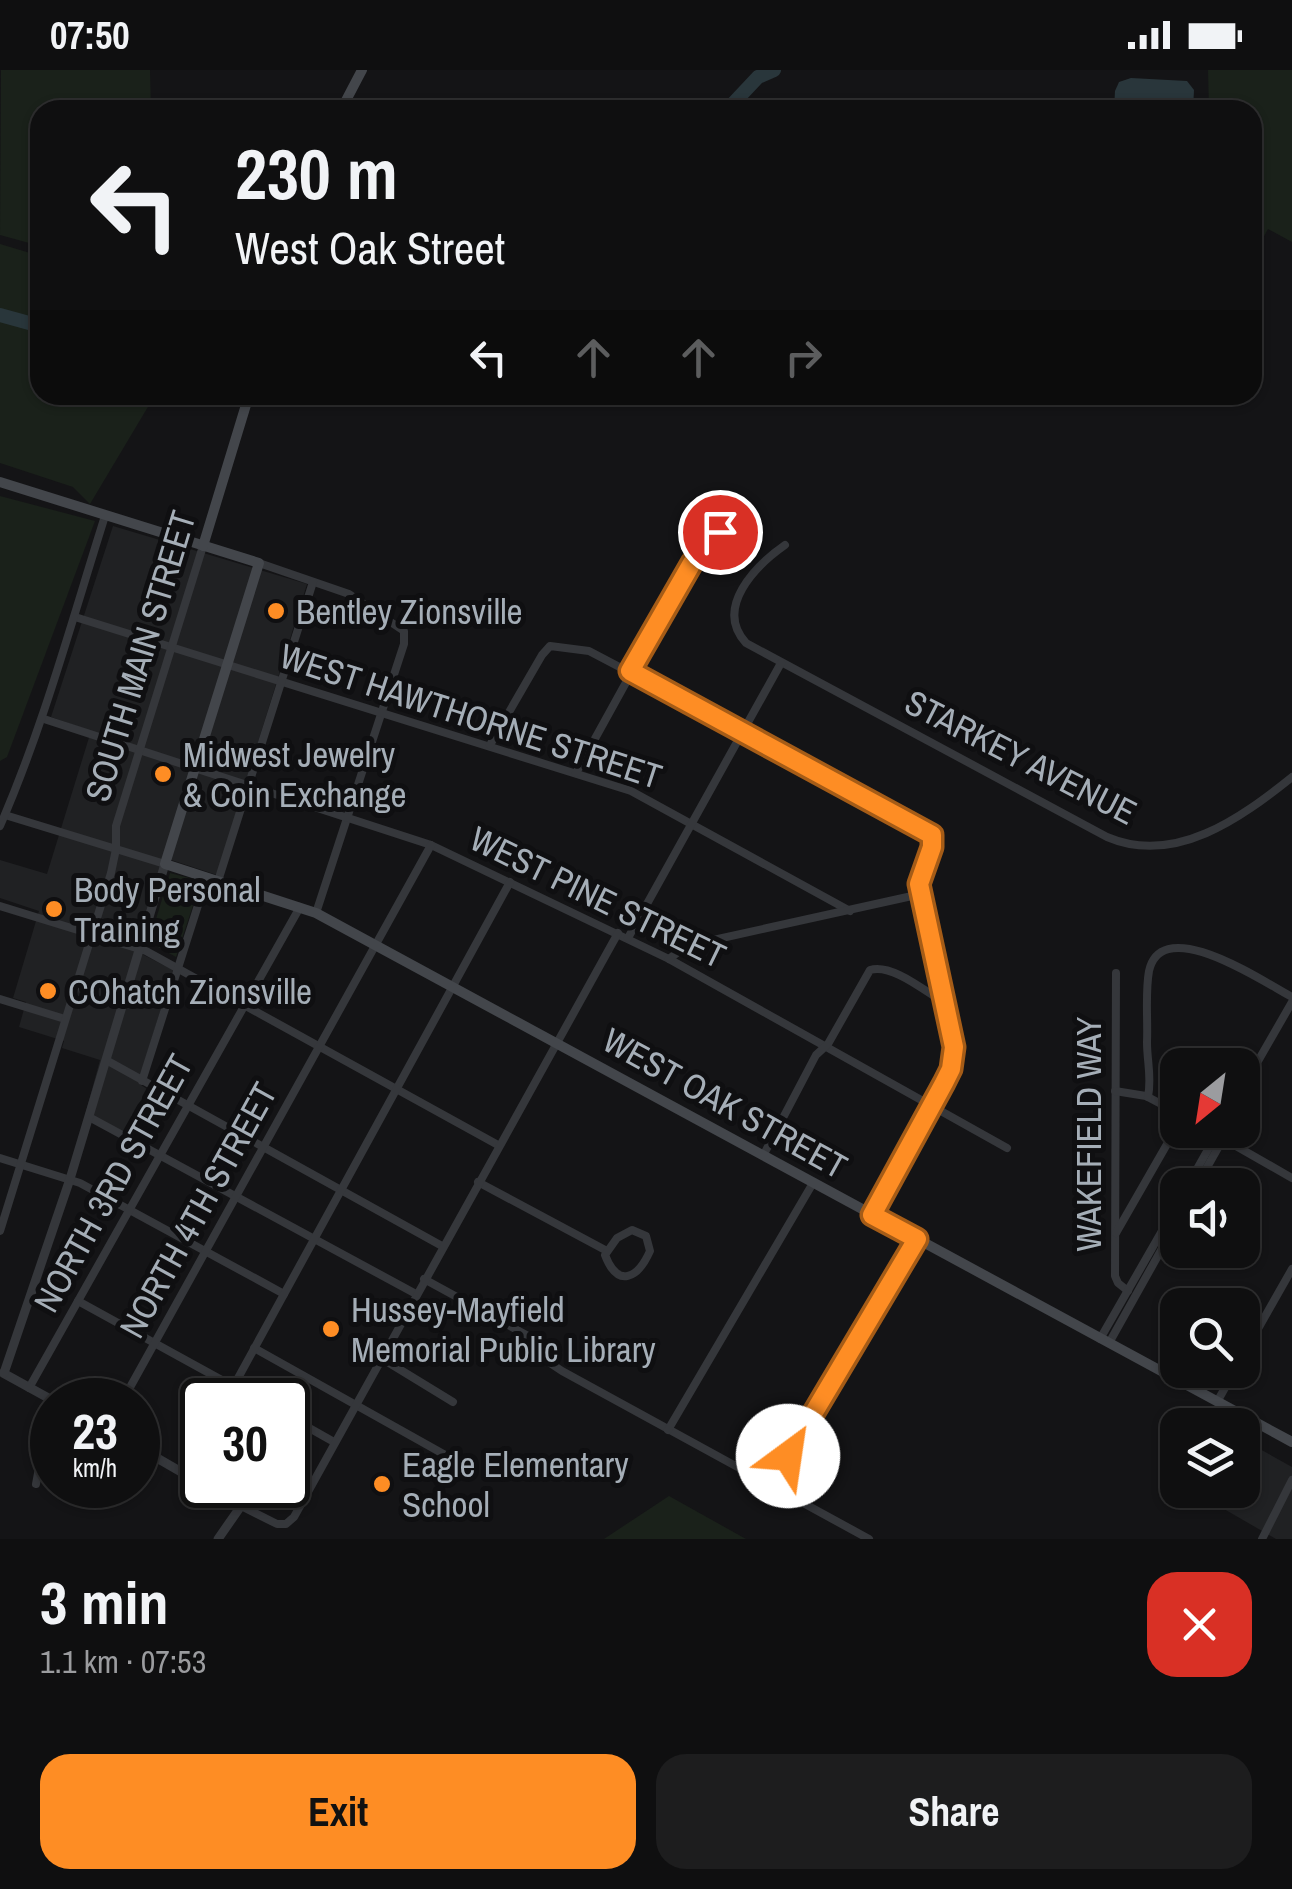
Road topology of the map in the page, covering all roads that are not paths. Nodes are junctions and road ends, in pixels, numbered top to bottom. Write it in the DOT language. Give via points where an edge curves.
graph roads {
  1 [pos="362,70"];
  2 [pos="346,100"];
  3 [pos="246,405"];
  4 [pos="0,482"];
  5 [pos="740,510"];
  6 [pos="105,516"];
  7 [pos="204,546"];
  8 [pos="785,546"];
  9 [pos="258,563"];
  10 [pos="313,582"];
  11 [pos="75,617"];
  12 [pos="172,647"];
  13 [pos="780,663"];
  14 [pos="227,665"];
  15 [pos="630,671"];
  16 [pos="283,682"];
  17 [pos="380,712"];
  18 [pos="44,719"];
  19 [pos="742,730"];
  20 [pos="490,745"];
  21 [pos="140,749"];
  22 [pos="196,766"];
  23 [pos="576,773"];
  24 [pos="1292,778"];
  25 [pos="250,784"];
  26 [pos="5,814"];
  27 [pos="346,815"];
  28 [pos="691,822"];
  29 [pos="0,826"];
  30 [pos="432,846"];
  31 [pos="116,849"];
  32 [pos="165,864"];
  33 [pos="213,879"];
  34 [pos="510,882"];
  35 [pos="922,894"];
  36 [pos="0,906"];
  37 [pos="300,907"];
  38 [pos="850,911"];
  39 [pos="316,914"];
  40 [pos="618,933"];
  41 [pos="92,934"];
  42 [pos="628,938"];
  43 [pos="376,946"];
  44 [pos="140,948"];
  45 [pos="669,959"];
  46 [pos="178,968"];
  47 [pos="1116,973"];
  48 [pos="452,988"];
  49 [pos="0,998"];
  50 [pos="1292,1000"];
  51 [pos="945,1003"];
  52 [pos="245,1005"];
  53 [pos="65,1019"];
  54 [pos="556,1043"];
  55 [pos="321,1048"];
  56 [pos="825,1048"];
  57 [pos="1260,1057"];
  58 [pos="106,1060"];
  59 [pos="142,1080"];
  60 [pos="396,1090"];
  61 [pos="1116,1091"];
  62 [pos="1148,1097"];
  63 [pos="1160,1103"];
  64 [pos="931,1106"];
  65 [pos="188,1107"];
  66 [pos="88,1117"];
  67 [pos="498,1145"];
  68 [pos="1007,1148"];
  69 [pos="1165,1148"];
  70 [pos="1242,1148"];
  71 [pos="264,1149"];
  72 [pos="160,1156"];
  73 [pos="763,1156"];
  74 [pos="0,1158"];
  75 [pos="21,1164"];
  76 [pos="70,1178"];
  77 [pos="1292,1178"];
  78 [pos="478,1182"];
  79 [pos="812,1182"];
  80 [pos="341,1190"];
  81 [pos="236,1199"];
  82 [pos="131,1210"];
  83 [pos="872,1215"];
  84 [pos="0,1231"];
  85 [pos="1116,1233"];
  86 [pos="1160,1234"];
  87 [pos="917,1239"];
  88 [pos="314,1240"];
  89 [pos="442,1246"];
  90 [pos="1160,1250"];
  91 [pos="607,1251"];
  92 [pos="207,1252"];
  93 [pos="1292,1269"];
  94 [pos="424,1279"];
  95 [pos="1128,1290"];
  96 [pos="284,1294"];
  97 [pos="416,1294"];
  98 [pos="78,1301"];
  99 [pos="1260,1325"];
  100 [pos="1105,1341"];
  101 [pos="155,1343"];
  102 [pos="254,1348"];
  103 [pos="380,1358"];
  104 [pos="2,1372"];
  105 [pos="36,1378"];
  106 [pos="136,1378"];
  107 [pos="218,1378"];
  108 [pos="237,1378"];
  109 [pos="30,1388"];
  110 [pos="1225,1388"];
  111 [pos="453,1402"];
  112 [pos="1218,1402"];
  113 [pos="355,1404"];
  114 [pos="310,1428"];
  115 [pos="668,1430"];
  116 [pos="334,1442"];
  117 [pos="1292,1442"];
  118 [pos="447,1456"];
  119 [pos="1292,1480"];
  120 [pos="771,1486"];
  121 [pos="310,1487"];
  122 [pos="239,1508"];
  123 [pos="244,1508"];
  124 [pos="299,1508"];
  125 [pos="855,1536"];
  126 [pos="218,1539"];
  127 [pos="869,1539"];
  128 [pos="1262,1539"];
  1 -- 2 [label="main road"];
  3 -- 7 [label="main road, SOUTH MAIN STREET"];
  4 -- 6 [label="main road"];
  5 -- 15 [label="street" via="692,563"];
  6 -- 7 [label="main road"];
  6 -- 11 [label="street"];
  7 -- 9 [label="main road"];
  7 -- 12 [label="street, SOUTH MAIN STREET"];
  8 -- 13 [label="street, STARKEY AVENUE" via="749,580 734,610 742,638"];
  9 -- 10 [label="street"];
  9 -- 14 [label="main road"];
  10 -- 16 [label="street"];
  10 -- 17 [label="street" via="349,594 404,630"];
  11 -- 12 [label="street, WEST HAWTHORNE STREET"];
  11 -- 18 [label="street"];
  12 -- 14 [label="street, WEST HAWTHORNE STREET"];
  12 -- 21 [label="street, SOUTH MAIN STREET"];
  13 -- 19 [label="street"];
  13 -- 24 [label="street, STARKEY AVENUE" via="1129,845 1180,842 1208,832"];
  14 -- 16 [label="street, WEST HAWTHORNE STREET"];
  14 -- 22 [label="main road"];
  15 -- 19 [label="street"];
  15 -- 20 [label="street" via="589,650 550,646"];
  15 -- 23 [label="street"];
  16 -- 17 [label="street, WEST HAWTHORNE STREET"];
  16 -- 25 [label="street"];
  17 -- 20 [label="street, WEST HAWTHORNE STREET"];
  17 -- 27 [label="street"];
  18 -- 21 [label="street, WEST PINE STREET"];
  18 -- 26 [label="street"];
  19 -- 28 [label="street"];
  19 -- 35 [label="street" via="927,830 933,842 919,878"];
  20 -- 23 [label="street, WEST HAWTHORNE STREET"];
  21 -- 22 [label="street, WEST PINE STREET"];
  21 -- 31 [label="street, SOUTH MAIN STREET" via="116,826"];
  22 -- 25 [label="street, WEST PINE STREET"];
  22 -- 32 [label="main road"];
  23 -- 28 [label="street, WEST HAWTHORNE STREET"];
  25 -- 27 [label="street, WEST PINE STREET"];
  25 -- 33 [label="street"];
  26 -- 29 [label="street"];
  26 -- 31 [label="street, WEST OAK STREET"];
  27 -- 30 [label="street, WEST PINE STREET"];
  27 -- 39 [label="street"];
  28 -- 38 [label="street, WEST HAWTHORNE STREET"];
  28 -- 42 [label="street"];
  30 -- 34 [label="street, WEST PINE STREET"];
  30 -- 43 [label="street, NORTH 4TH STREET"];
  31 -- 32 [label="street, WEST OAK STREET"];
  31 -- 41 [label="street, SOUTH MAIN STREET"];
  32 -- 33 [label="main road, WEST OAK STREET"];
  32 -- 44 [label="street"];
  33 -- 37 [label="main road, WEST OAK STREET"];
  33 -- 46 [label="street"];
  34 -- 40 [label="street, WEST PINE STREET"];
  34 -- 48 [label="street"];
  35 -- 38 [label="street"];
  35 -- 51 [label="street"];
  36 -- 41 [label="street"];
  37 -- 39 [label="main road, WEST OAK STREET"];
  37 -- 52 [label="street, NORTH 3RD STREET"];
  38 -- 45 [label="street" via="686,946"];
  39 -- 43 [label="main road, WEST OAK STREET"];
  40 -- 42 [label="street, WEST PINE STREET"];
  40 -- 54 [label="street"];
  41 -- 44 [label="street"];
  41 -- 53 [label="street, SOUTH MAIN STREET"];
  42 -- 45 [label="street, WEST PINE STREET"];
  43 -- 48 [label="main road, WEST OAK STREET"];
  43 -- 55 [label="street, NORTH 4TH STREET"];
  44 -- 46 [label="street"];
  44 -- 58 [label="street"];
  45 -- 56 [label="street, WEST PINE STREET"];
  46 -- 52 [label="street"];
  46 -- 59 [label="street"];
  47 -- 61 [label="street, WAKEFIELD WAY"];
  48 -- 54 [label="main road, WEST OAK STREET"];
  48 -- 60 [label="street"];
  49 -- 53 [label="street"];
  50 -- 57 [label="street"];
  50 -- 62 [label="street" via="1194,948 1158,956 1149,982"];
  51 -- 56 [label="street" via="877,967"];
  51 -- 64 [label="street" via="953,1060"];
  52 -- 55 [label="street"];
  52 -- 65 [label="street, NORTH 3RD STREET"];
  53 -- 75 [label="street, SOUTH MAIN STREET"];
  54 -- 67 [label="street"];
  54 -- 73 [label="main road, WEST OAK STREET"];
  55 -- 60 [label="street"];
  55 -- 71 [label="street, NORTH 4TH STREET"];
  56 -- 64 [label="street, WEST PINE STREET"];
  56 -- 73 [label="street"];
  58 -- 59 [label="street"];
  58 -- 66 [label="street"];
  59 -- 65 [label="street"];
  60 -- 67 [label="street"];
  60 -- 80 [label="street"];
  61 -- 62 [label="street"];
  61 -- 85 [label="street, WAKEFIELD WAY"];
  62 -- 63 [label="street"];
  64 -- 68 [label="street, WEST PINE STREET"];
  64 -- 83 [label="street"];
  65 -- 71 [label="street"];
  65 -- 72 [label="street, NORTH 3RD STREET"];
  66 -- 72 [label="street"];
  66 -- 76 [label="street"];
  67 -- 78 [label="street"];
  69 -- 85 [label="street"];
  70 -- 77 [label="street"];
  71 -- 80 [label="street"];
  71 -- 81 [label="street, NORTH 4TH STREET"];
  72 -- 81 [label="street"];
  72 -- 82 [label="street, NORTH 3RD STREET"];
  73 -- 79 [label="main road, WEST OAK STREET"];
  74 -- 75 [label="street"];
  75 -- 76 [label="street"];
  75 -- 84 [label="street, SOUTH MAIN STREET"];
  76 -- 82 [label="street"];
  76 -- 104 [label="street"];
  78 -- 89 [label="street"];
  78 -- 91 [label="street"];
  79 -- 83 [label="main road, WEST OAK STREET"];
  79 -- 115 [label="street"];
  80 -- 88 [label="street"];
  80 -- 89 [label="street"];
  81 -- 88 [label="street"];
  81 -- 92 [label="street, NORTH 4TH STREET"];
  82 -- 92 [label="street"];
  82 -- 98 [label="street, NORTH 3RD STREET"];
  83 -- 87 [label="main road, WEST OAK STREET"];
  85 -- 95 [label="street, WAKEFIELD WAY" via="1116,1276"];
  86 -- 95 [label="street"];
  87 -- 100 [label="main road, WEST OAK STREET"];
  87 -- 120 [label="street"];
  88 -- 96 [label="street"];
  88 -- 97 [label="street"];
  89 -- 94 [label="street"];
  90 -- 100 [label="street"];
  91 -- 91 [label="street" via="610,1266 623,1277 640,1269 650,1251 646,1236 632,1230"];
  92 -- 96 [label="street"];
  92 -- 101 [label="street, NORTH 4TH STREET"];
  93 -- 99 [label="street"];
  94 -- 97 [label="street"];
  94 -- 115 [label="street" via="530,1337 550,1363"];
  95 -- 100 [label="street"];
  96 -- 102 [label="street"];
  97 -- 103 [label="street"];
  98 -- 101 [label="street"];
  98 -- 105 [label="street, NORTH 3RD STREET"];
  100 -- 112 [label="main road, WEST OAK STREET"];
  101 -- 106 [label="street, NORTH 4TH STREET"];
  101 -- 107 [label="street"];
  102 -- 108 [label="street"];
  102 -- 113 [label="street"];
  103 -- 111 [label="street"];
  103 -- 113 [label="street"];
  104 -- 109 [label="street"];
  110 -- 112 [label="street"];
  112 -- 117 [label="main road, WEST OAK STREET"];
  113 -- 116 [label="street"];
  113 -- 118 [label="street"];
  114 -- 116 [label="street"];
  115 -- 120 [label="street"];
  116 -- 121 [label="street"];
  119 -- 128 [label="street"];
  120 -- 125 [label="street"];
  122 -- 126 [label="street"];
  123 -- 124 [label="street" via="282,1525"];
  125 -- 127 [label="street"];
}
